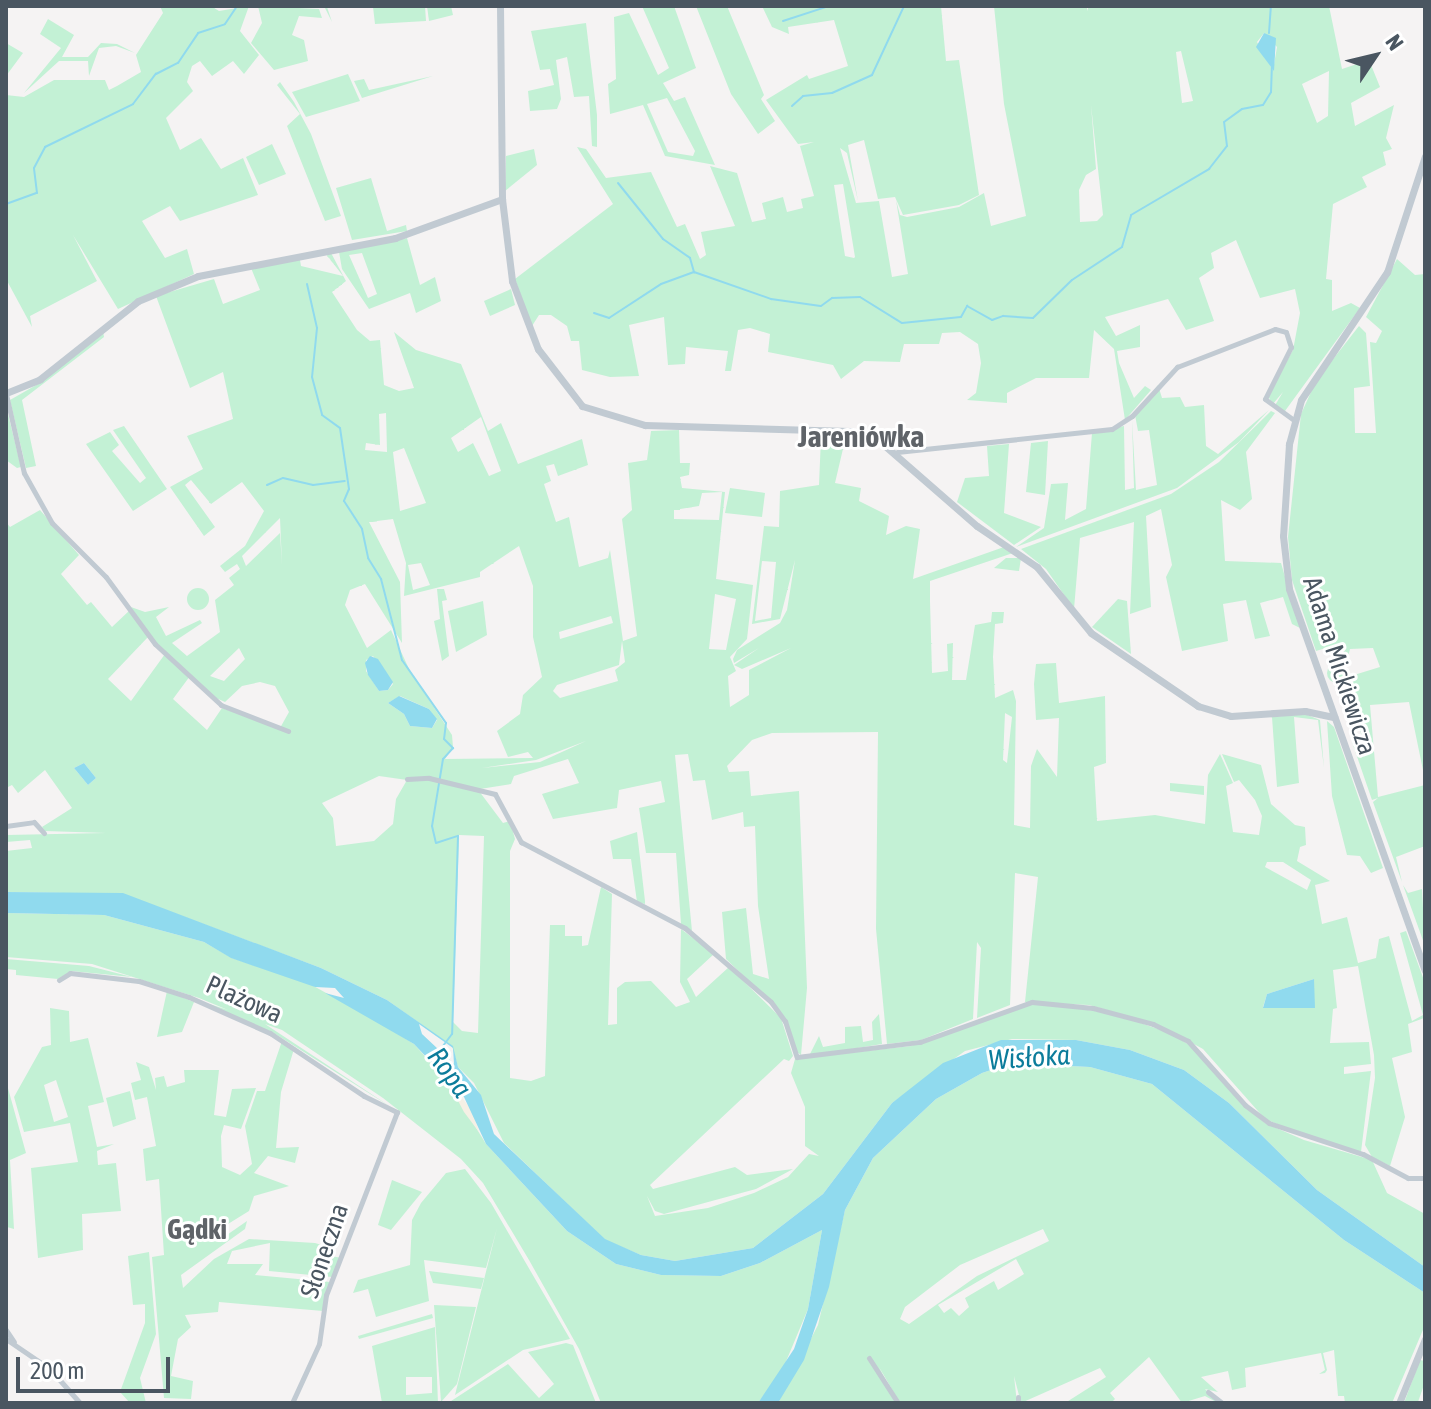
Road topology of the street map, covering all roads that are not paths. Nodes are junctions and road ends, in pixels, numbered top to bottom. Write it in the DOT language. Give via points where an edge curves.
graph roads {
  1 [pos="500,6"];
  2 [pos="1425,156"];
  3 [pos="1423,172"];
  4 [pos="502,199"];
  5 [pos="6,394"];
  6 [pos="1294,420"];
  7 [pos="897,452"];
  8 [pos="1334,717"];
  9 [pos="288,731"];
  10 [pos="407,779"];
  11 [pos="6,826"];
  12 [pos="44,833"];
  13 [pos="1425,970"];
  14 [pos="59,980"];
  15 [pos="397,1112"];
  16 [pos="1425,1178"];
  17 [pos="6,1330"];
  18 [pos="6,1339"];
  19 [pos="1425,1339"];
  20 [pos="13,1343"];
  21 [pos="869,1358"];
  22 [pos="1208,1392"];
  23 [pos="80,1403"];
  24 [pos="292,1403"];
  25 [pos="898,1403"];
  26 [pos="1222,1403"];
  27 [pos="1399,1403"];
  1 -- 4 [label="street"];
  2 -- 3 [label="street, Adama Mickiewicza"];
  3 -- 6 [label="street, Adama Mickiewicza" via="1387,272 1309,384"];
  4 -- 5 [label="street" via="395,238 198,276 138,301 40,379"];
  4 -- 7 [label="street" via="518,305 538,349 582,406 645,425 850,431 876,438"];
  5 -- 9 [label="street" via="24,473 52,523 106,577 155,644 221,705"];
  6 -- 7 [label="street" via="1265,399 1291,347 1289,335 1280,329 1177,367 1132,416 1112,429"];
  6 -- 8 [label="street, Adama Mickiewicza" via="1284,557 1289,589"];
  7 -- 8 [label="street" via="977,526 1037,567 1091,633 1198,706 1231,716 1305,711"];
  8 -- 13 [label="street, Adama Mickiewicza"];
  10 -- 16 [label="street" via="441,781 498,796 521,842 700,939 771,1002 785,1021 797,1057 915,1043 1032,1002 1093,1008 1153,1024 1188,1041 1211,1060 1245,1105 1269,1123 1363,1154 1408,1178"];
  11 -- 12 [label="street" via="34,822"];
  14 -- 15 [label="street, Plażowa" via="70,973 139,981 189,997 270,1033"];
  15 -- 24 [label="street, Słoneczna" via="326,1295 319,1344"];
  17 -- 20 [label="street"];
  18 -- 20 [label="street"];
  19 -- 27 [label="street"];
  20 -- 23 [label="street" via="50,1369"];
  21 -- 25 [label="street"];
  22 -- 26 [label="street"];
}
